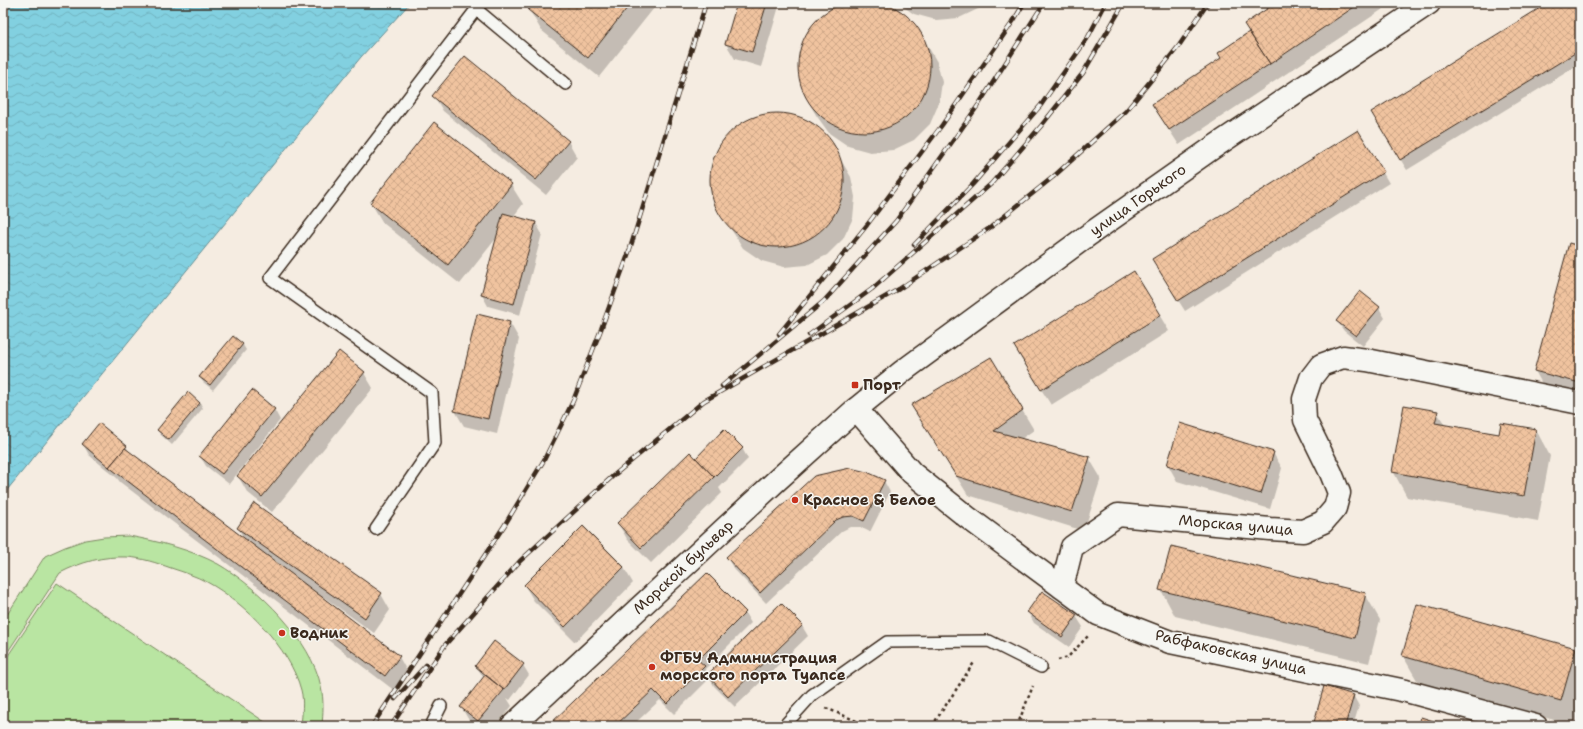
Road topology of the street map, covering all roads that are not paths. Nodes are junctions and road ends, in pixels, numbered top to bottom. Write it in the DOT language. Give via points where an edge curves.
graph roads {
  1 [pos="1429,3"];
  2 [pos="479,6"];
  3 [pos="566,84"];
  4 [pos="1580,403"];
  5 [pos="856,409"];
  6 [pos="376,529"];
  7 [pos="1062,587"];
  8 [pos="1041,667"];
  9 [pos="441,706"];
  10 [pos="431,726"];
  11 [pos="512,726"];
  12 [pos="784,726"];
  13 [pos="1536,726"];
  1 -- 5 [label="street, улица Горького" via="1211,149 1087,236 903,371"];
  2 -- 3 [label="lane"];
  2 -- 6 [label="lane" via="270,278 432,393 435,443"];
  4 -- 7 [label="street, Морская улица" via="1367,360 1343,357 1320,365 1311,378 1304,399 1305,420 1338,493 1335,508 1323,522 1303,531 1118,515 1072,547"];
  5 -- 7 [label="street, Рабфаковская улица" via="912,473"];
  5 -- 11 [label="street, Морской бульвар"];
  7 -- 13 [label="street, Рабфаковская улица" via="1098,614 1170,642 1406,690"];
  8 -- 12 [label="lane" via="989,641 887,642 812,695"];
  9 -- 10 [label="lane"];
}
